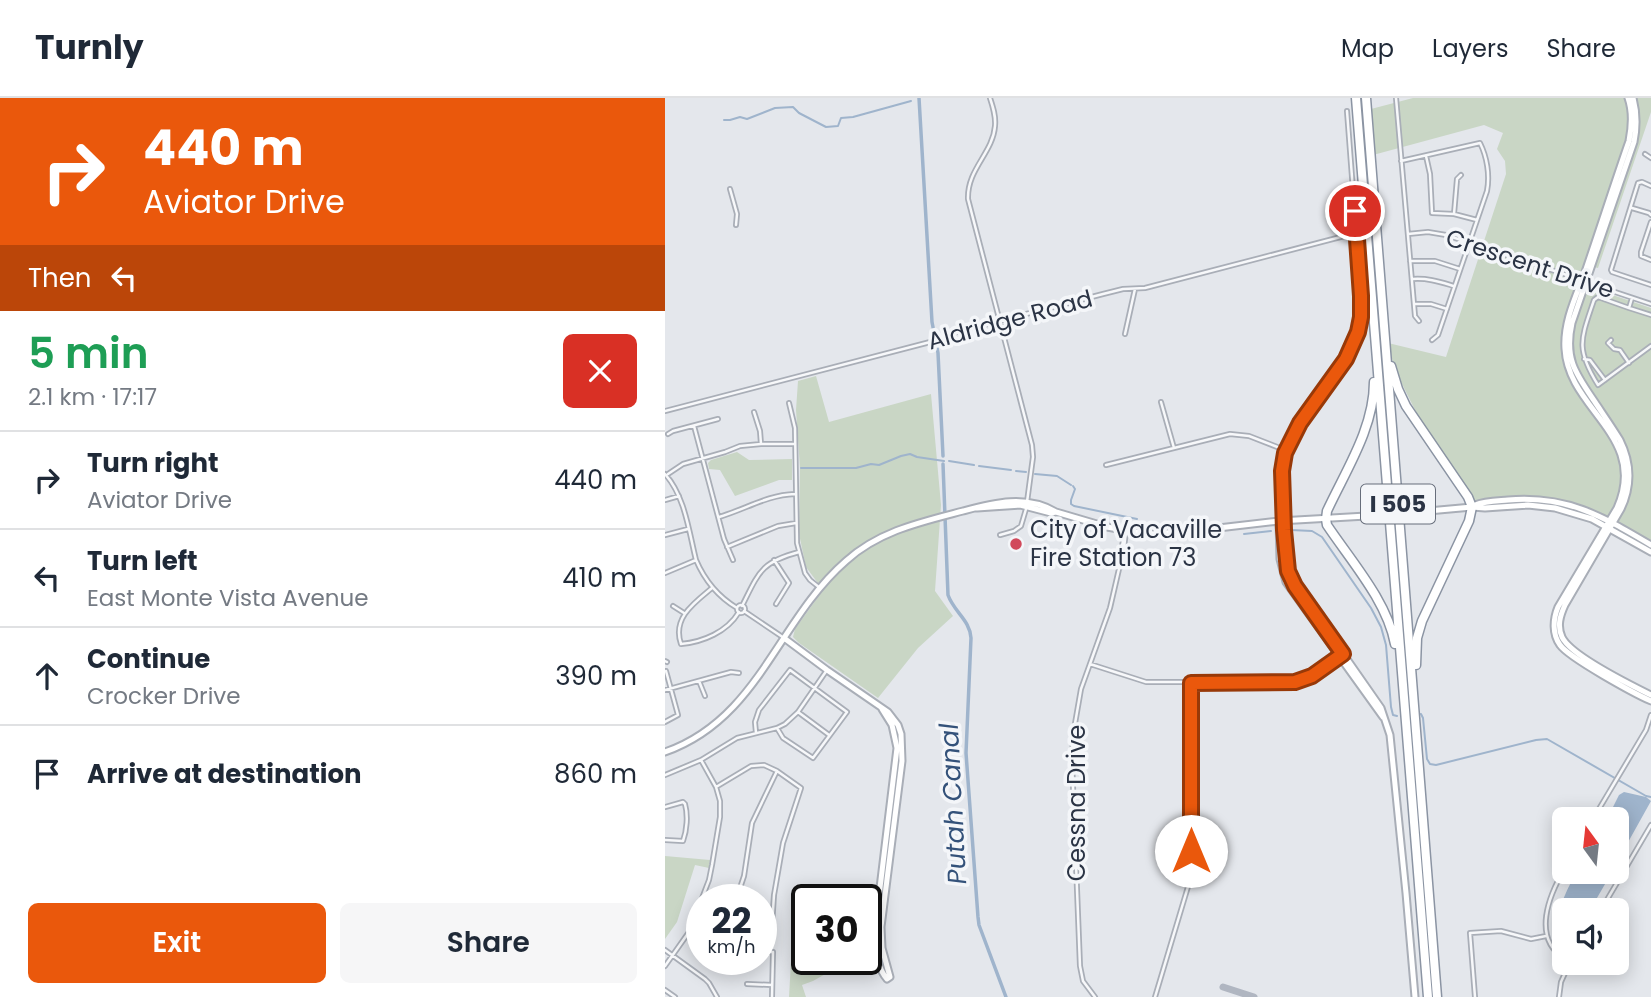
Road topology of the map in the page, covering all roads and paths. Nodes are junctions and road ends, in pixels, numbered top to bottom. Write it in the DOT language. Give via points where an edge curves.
graph roads {
  1 [pos="991,98"];
  2 [pos="1356,98"];
  3 [pos="1366,98"];
  4 [pos="1396,98"];
  5 [pos="1630,98"];
  6 [pos="1347,111"];
  7 [pos="1645,153"];
  8 [pos="1426,156"];
  9 [pos="1651,158"];
  10 [pos="1401,161"];
  11 [pos="1461,175"];
  12 [pos="1651,186"];
  13 [pos="730,189"];
  14 [pos="1631,207"];
  15 [pos="1454,214"];
  16 [pos="1651,215"];
  17 [pos="1477,220"];
  18 [pos="1651,222"];
  19 [pos="736,225"];
  20 [pos="1356,233"];
  21 [pos="1408,234"];
  22 [pos="1469,243"];
  23 [pos="1651,260"];
  24 [pos="1410,261"];
  25 [pos="1460,269"];
  26 [pos="1412,280"];
  27 [pos="1584,281"];
  28 [pos="1651,285"];
  29 [pos="1454,286"];
  30 [pos="1135,289"];
  31 [pos="1632,298"];
  32 [pos="1414,304"];
  33 [pos="1651,304"];
  34 [pos="1629,308"];
  35 [pos="1383,309"];
  36 [pos="1447,309"];
  37 [pos="1651,315"];
  38 [pos="999,321"];
  39 [pos="1419,321"];
  40 [pos="1125,334"];
  41 [pos="1432,340"];
  42 [pos="1611,340"];
  43 [pos="1651,346"];
  44 [pos="1376,347"];
  45 [pos="1583,359"];
  46 [pos="1629,363"];
  47 [pos="1605,380"];
  48 [pos="1598,385"];
  49 [pos="1589,393"];
  50 [pos="1161,402"];
  51 [pos="789,403"];
  52 [pos="665,411"];
  53 [pos="754,412"];
  54 [pos="718,419"];
  55 [pos="694,426"];
  56 [pos="668,434"];
  57 [pos="761,444"];
  58 [pos="795,444"];
  59 [pos="1174,448"];
  60 [pos="1286,450"];
  61 [pos="702,458"];
  62 [pos="1106,465"];
  63 [pos="1282,471"];
  64 [pos="666,475"];
  65 [pos="795,494"];
  66 [pos="679,496"];
  67 [pos="665,500"];
  68 [pos="1027,505"];
  69 [pos="1472,507"];
  70 [pos="718,517"];
  71 [pos="1325,519"];
  72 [pos="1281,521"];
  73 [pos="796,523"];
  74 [pos="1609,525"];
  75 [pos="688,530"];
  76 [pos="1126,531"];
  77 [pos="665,535"];
  78 [pos="1000,535"];
  79 [pos="1651,545"];
  80 [pos="727,547"];
  81 [pos="799,552"];
  82 [pos="1651,552"];
  83 [pos="696,560"];
  84 [pos="733,560"];
  85 [pos="774,560"];
  86 [pos="1282,570"];
  87 [pos="665,573"];
  88 [pos="712,588"];
  89 [pos="820,588"];
  90 [pos="1302,596"];
  91 [pos="776,604"];
  92 [pos="673,606"];
  93 [pos="742,606"];
  94 [pos="738,610"];
  95 [pos="744,611"];
  96 [pos="684,613"];
  97 [pos="784,638"];
  98 [pos="1341,656"];
  99 [pos="1090,664"];
  100 [pos="827,670"];
  101 [pos="666,671"];
  102 [pos="739,673"];
  103 [pos="699,681"];
  104 [pos="1191,683"];
  105 [pos="670,688"];
  106 [pos="815,688"];
  107 [pos="665,690"];
  108 [pos="1651,695"];
  109 [pos="705,696"];
  110 [pos="1414,699"];
  111 [pos="1651,701"];
  112 [pos="1405,706"];
  113 [pos="882,709"];
  114 [pos="798,712"];
  115 [pos="1651,715"];
  116 [pos="665,722"];
  117 [pos="777,728"];
  118 [pos="756,733"];
  119 [pos="830,736"];
  120 [pos="665,752"];
  121 [pos="701,760"];
  122 [pos="777,771"];
  123 [pos="665,775"];
  124 [pos="716,787"];
  125 [pos="665,807"];
  126 [pos="1600,807"];
  127 [pos="1651,825"];
  128 [pos="665,840"];
  129 [pos="708,884"];
  130 [pos="741,884"];
  131 [pos="776,884"];
  132 [pos="1557,884"];
  133 [pos="1608,898"];
  134 [pos="686,936"];
  135 [pos="1546,936"];
  136 [pos="1552,949"];
  137 [pos="665,950"];
  138 [pos="673,956"];
  139 [pos="665,966"];
  140 [pos="772,975"];
  141 [pos="1564,975"];
  142 [pos="747,984"];
  143 [pos="772,985"];
  144 [pos="665,990"];
  145 [pos="714,995"];
  146 [pos="1155,995"];
  147 [pos="675,997"];
  148 [pos="772,997"];
  149 [pos="1095,997"];
  150 [pos="1415,997"];
  151 [pos="1428,997"];
  152 [pos="1437,997"];
  153 [pos="1475,997"];
  154 [pos="1559,997"];
  1 -- 38 [label="street" via="994,134 971,177 967,195"];
  2 -- 44 [label="highway, I 505"];
  3 -- 35 [label="highway, I 505"];
  4 -- 10 [label="street"];
  5 -- 27 [label="street" via="1629,141"];
  6 -- 20 [label="street"];
  7 -- 9 [label="street"];
  8 -- 10 [label="street"];
  8 -- 15 [label="street" via="1432,213"];
  8 -- 17 [label="street" via="1480,143 1489,176"];
  10 -- 21 [label="street"];
  11 -- 15 [label="street"];
  12 -- 14 [label="street" via="1638,183"];
  13 -- 19 [label="street"];
  14 -- 16 [label="street"];
  14 -- 28 [label="street" via="1611,270"];
  15 -- 17 [label="street"];
  17 -- 22 [label="street"];
  18 -- 23 [label="street" via="1641,256"];
  20 -- 30 [label="street, Aldridge Road"];
  20 -- 60 [label="street" via="1361,296 1358,332 1346,359"];
  21 -- 22 [label="street, Crescent Drive" via="1428,232"];
  21 -- 24 [label="street"];
  22 -- 25 [label="street"];
  22 -- 27 [label="street, Crescent Drive"];
  24 -- 25 [label="street" via="1435,261"];
  24 -- 26 [label="street"];
  25 -- 29 [label="street"];
  26 -- 29 [label="street" via="1437,280"];
  26 -- 32 [label="street"];
  27 -- 31 [label="street, Crescent Drive"];
  27 -- 49 [label="street" via="1569,342 1573,367"];
  27 -- 74 [label="street" via="1567,325 1566,359 1571,375 1622,457 1622,496"];
  29 -- 36 [label="street"];
  30 -- 38 [label="street, Aldridge Road"];
  30 -- 40 [label="street"];
  31 -- 33 [label="street, Crescent Drive"];
  31 -- 34 [label="street"];
  32 -- 36 [label="street"];
  32 -- 39 [label="street"];
  34 -- 37 [label="street"];
  34 -- 45 [label="street" via="1594,300 1581,340"];
  35 -- 69 [label="highway" via="1393,373 1402,398"];
  35 -- 110 [label="highway, I 505"];
  36 -- 41 [label="street"];
  38 -- 52 [label="street, Aldridge Road"];
  38 -- 68 [label="street" via="1033,457"];
  42 -- 46 [label="street" via="1608,344 1620,350"];
  43 -- 46 [label="street"];
  44 -- 71 [label="highway" via="1369,421"];
  44 -- 112 [label="highway, I 505"];
  45 -- 47 [label="street" via="1590,360"];
  45 -- 48 [label="street"];
  46 -- 47 [label="street"];
  47 -- 48 [label="street"];
  48 -- 49 [label="street"];
  49 -- 74 [label="street" via="1620,440 1629,463 1626,499"];
  50 -- 59 [label="street"];
  51 -- 58 [label="street"];
  53 -- 57 [label="street"];
  54 -- 55 [label="street"];
  55 -- 56 [label="street"];
  55 -- 61 [label="street"];
  57 -- 58 [label="street"];
  57 -- 61 [label="street"];
  58 -- 65 [label="street"];
  59 -- 60 [label="street" via="1238,434"];
  59 -- 62 [label="street"];
  60 -- 63 [label="street"];
  61 -- 64 [label="street"];
  61 -- 70 [label="street"];
  63 -- 72 [label="street"];
  63 -- 72 [label="street"];
  64 -- 66 [label="street"];
  65 -- 70 [label="street" via="772,497"];
  65 -- 73 [label="street"];
  66 -- 67 [label="street"];
  66 -- 75 [label="street"];
  68 -- 76 [label="street"];
  68 -- 78 [label="street" via="1021,526"];
  68 -- 89 [label="street" via="977,508 901,528 846,560"];
  69 -- 71 [label="street, bridge"];
  69 -- 74 [label="street" via="1555,508"];
  69 -- 110 [label="highway" via="1422,621"];
  70 -- 80 [label="street"];
  71 -- 72 [label="street"];
  71 -- 112 [label="highway" via="1388,618"];
  72 -- 76 [label="street" via="1164,533"];
  72 -- 86 [label="street"];
  72 -- 90 [label="street" via="1288,571"];
  73 -- 80 [label="street"];
  73 -- 81 [label="street"];
  74 -- 79 [label="street"];
  74 -- 82 [label="street"];
  74 -- 108 [label="street" via="1565,605 1560,631 1578,654"];
  74 -- 111 [label="street" via="1558,607 1555,633 1566,651"];
  75 -- 77 [label="street"];
  75 -- 83 [label="street"];
  76 -- 99 [label="street, Cessna Drive" via="1122,565"];
  80 -- 84 [label="street"];
  81 -- 85 [label="street"];
  81 -- 89 [label="street" via="805,573"];
  83 -- 87 [label="street"];
  83 -- 88 [label="street"];
  85 -- 91 [label="street" via="789,583"];
  85 -- 93 [label="street" via="759,573"];
  86 -- 90 [label="street"];
  86 -- 98 [label="street" via="1290,589"];
  88 -- 94 [label="street"];
  88 -- 96 [label="street"];
  89 -- 97 [label="street"];
  90 -- 98 [label="street"];
  92 -- 96 [label="street"];
  93 -- 94 [label="street"];
  93 -- 95 [label="street"];
  94 -- 95 [label="street"];
  94 -- 96 [label="street" via="733,621 716,634 683,644 678,629"];
  95 -- 97 [label="street"];
  97 -- 100 [label="street"];
  97 -- 120 [label="street" via="729,713 699,736"];
  98 -- 104 [label="street" via="1295,682"];
  98 -- 150 [label="street" via="1385,720 1390,735"];
  99 -- 104 [label="street" via="1146,682"];
  99 -- 149 [label="street, Cessna Drive" via="1081,689 1072,752 1080,966 1083,981"];
  100 -- 106 [label="street"];
  100 -- 113 [label="street"];
  101 -- 105 [label="street"];
  102 -- 103 [label="street"];
  103 -- 105 [label="street"];
  103 -- 109 [label="street"];
  104 -- 146 [label="street" via="1190,880"];
  105 -- 107 [label="street"];
  105 -- 116 [label="street" via="678,715"];
  106 -- 114 [label="street"];
  106 -- 118 [label="street" via="790,670 759,710"];
  106 -- 119 [label="street" via="847,712"];
  110 -- 152 [label="highway, I 505"];
  112 -- 151 [label="highway, I 505"];
  113 -- 113 [label="street" via="897,748 874,932 877,958 887,979 881,927 903,742 898,725"];
  114 -- 117 [label="street"];
  114 -- 119 [label="street"];
  115 -- 126 [label="street"];
  117 -- 118 [label="street"];
  117 -- 119 [label="street" via="783,738 813,758"];
  118 -- 121 [label="street" via="737,738"];
  121 -- 123 [label="street"];
  121 -- 124 [label="street"];
  122 -- 124 [label="street" via="751,766"];
  122 -- 130 [label="street" via="755,816"];
  122 -- 131 [label="street" via="801,788 783,842"];
  124 -- 129 [label="street" via="720,817"];
  125 -- 128 [label="street" via="683,802 687,808 683,841"];
  127 -- 133 [label="street"];
  132 -- 135 [label="street" via="1545,922"];
  134 -- 138 [label="street"];
  135 -- 136 [label="street"];
  135 -- 153 [label="street" via="1531,939 1501,931 1470,933"];
  137 -- 138 [label="street"];
  138 -- 139 [label="street"];
  138 -- 145 [label="street" via="705,979"];
  140 -- 143 [label="street"];
  141 -- 154 [label="street"];
  142 -- 143 [label="street"];
  143 -- 148 [label="street"];
  144 -- 147 [label="street"];
}
